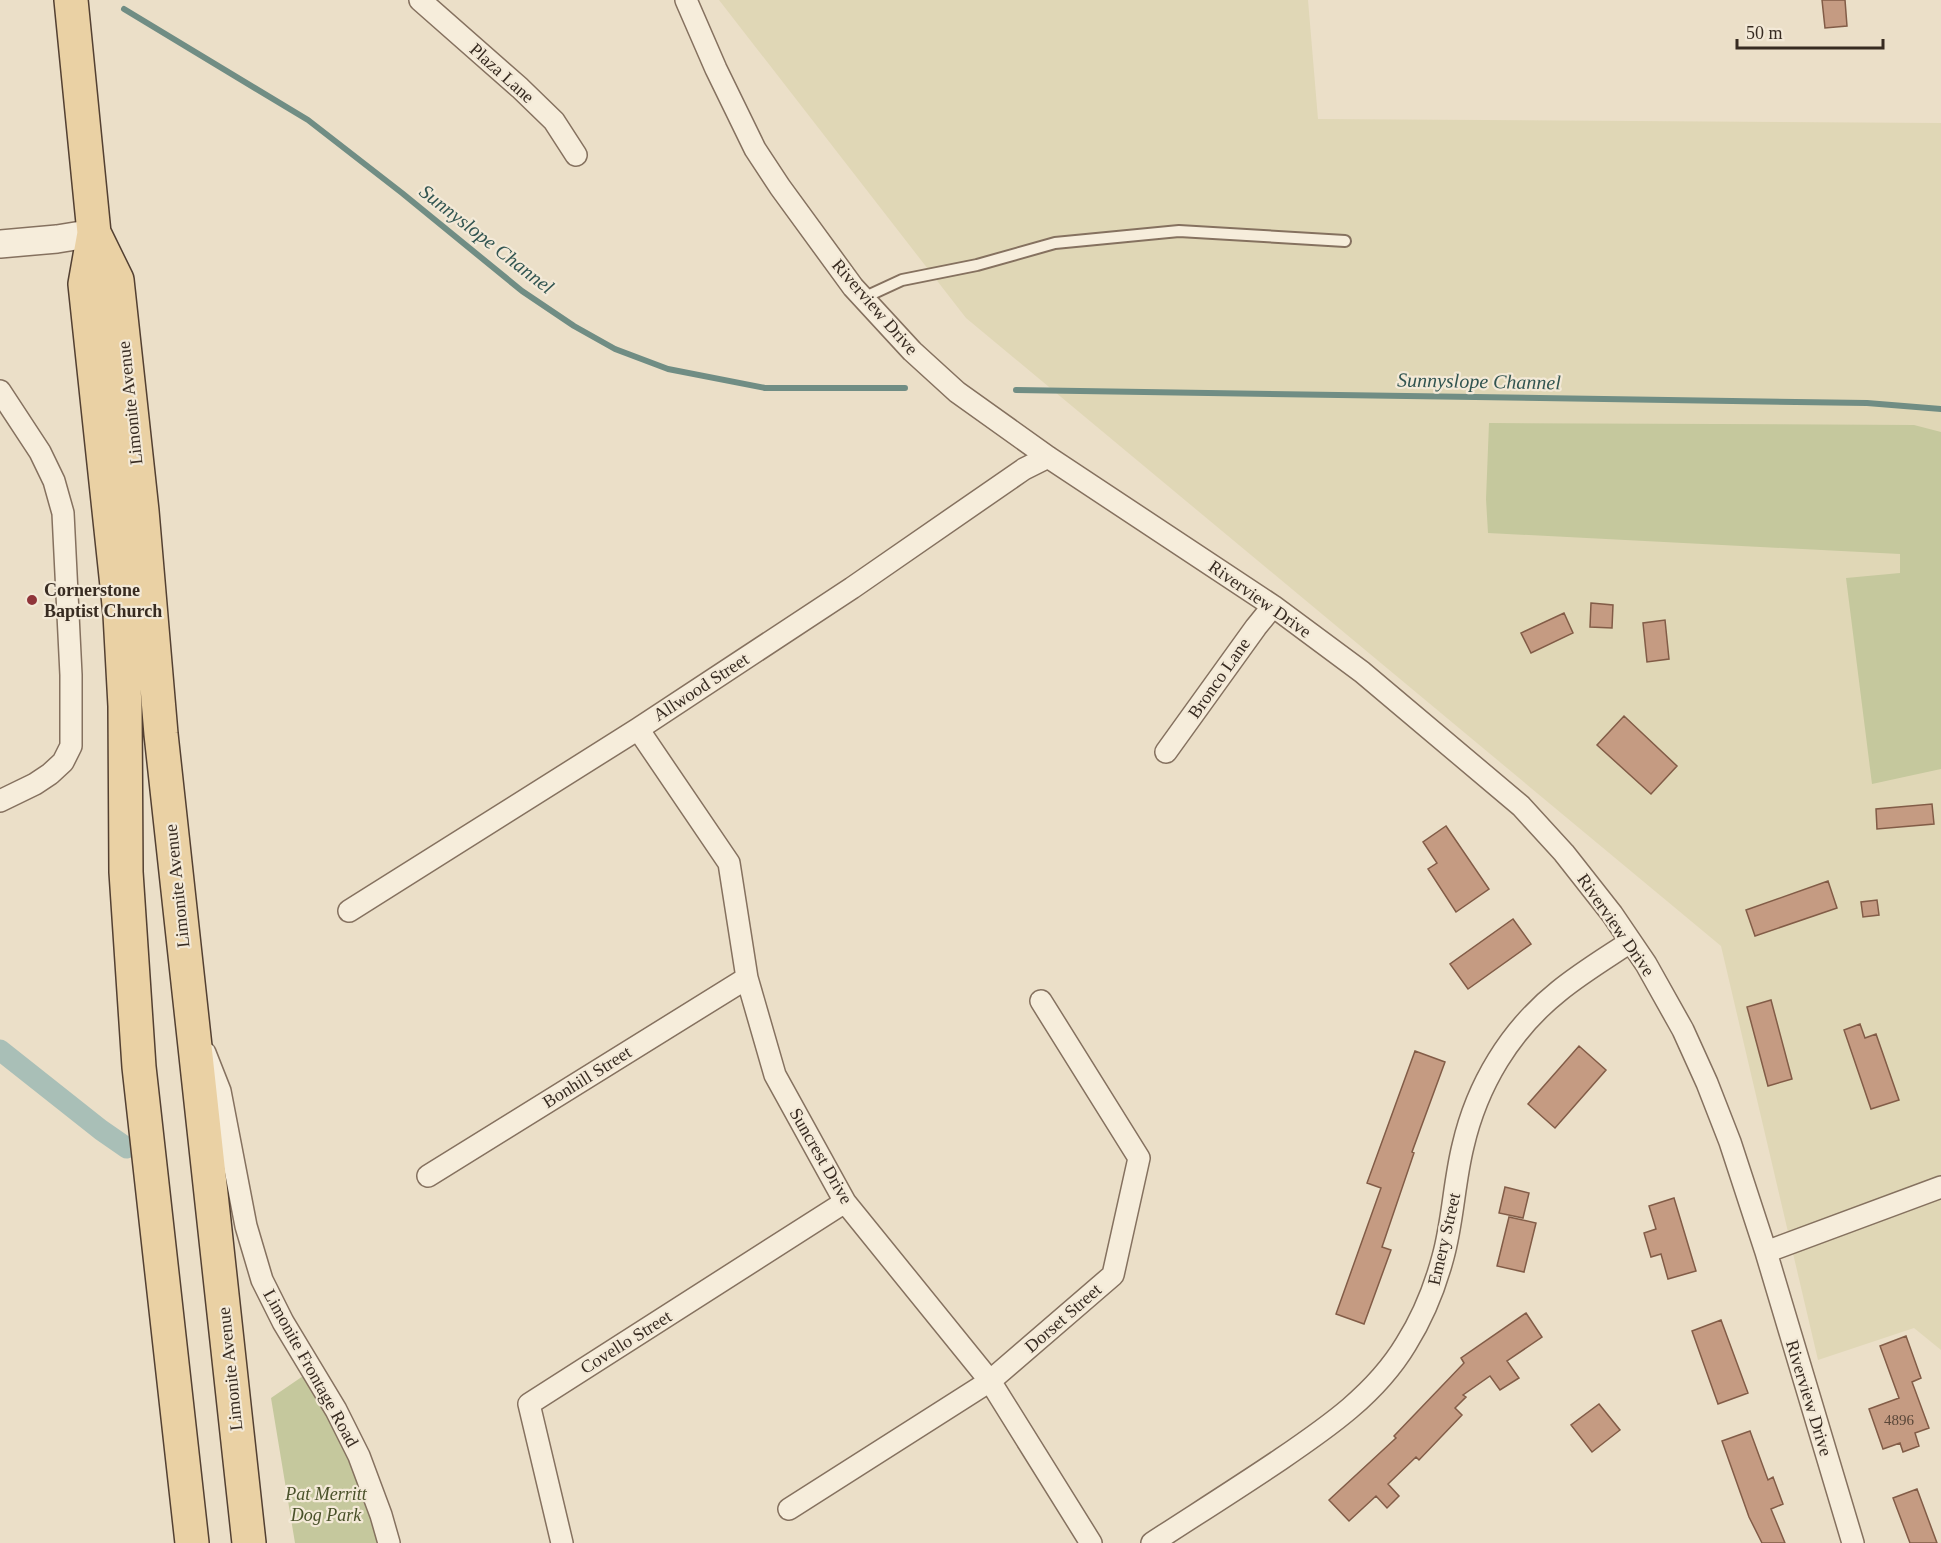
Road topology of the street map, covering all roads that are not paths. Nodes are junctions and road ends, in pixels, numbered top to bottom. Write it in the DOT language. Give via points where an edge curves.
graph roads {
  1 [pos="71,0"];
  2 [pos="420,0"];
  3 [pos="686,0"];
  4 [pos="576,155"];
  5 [pos="94,233"];
  6 [pos="1345,241"];
  7 [pos="0,244"];
  8 [pos="862,298"];
  9 [pos="0,391"];
  10 [pos="1048,457"];
  11 [pos="1274,606"];
  12 [pos="638,729"];
  13 [pos="1166,752"];
  14 [pos="0,801"];
  15 [pos="349,911"];
  16 [pos="1630,942"];
  17 [pos="747,978"];
  18 [pos="1041,1001"];
  19 [pos="192,1018"];
  20 [pos="428,1176"];
  21 [pos="1941,1187"];
  22 [pos="845,1202"];
  23 [pos="1766,1252"];
  24 [pos="990,1381"];
  25 [pos="789,1509"];
  26 [pos="192,1543"];
  27 [pos="249,1543"];
  28 [pos="389,1543"];
  29 [pos="562,1543"];
  30 [pos="1091,1543"];
  31 [pos="1152,1543"];
  32 [pos="1853,1543"];
  1 -- 5 [label="main road, Limonite Avenue"];
  2 -- 4 [label="street, Plaza Lane" via="554,121"];
  3 -- 8 [label="street, Riverview Drive" via="755,149"];
  5 -- 7 [label="street"];
  5 -- 19 [label="main road, Limonite Avenue" via="117,280 160,734"];
  5 -- 26 [label="main road, Limonite Avenue" via="85,284 120,614 132,977"];
  6 -- 8 [label="lane" via="1179,231 1055,243 977,265 902,280"];
  8 -- 10 [label="street, Riverview Drive" via="957,392"];
  9 -- 14 [label="street" via="40,452 63,513 72,711 71,746 63,762 35,784"];
  10 -- 11 [label="street, Riverview Drive"];
  10 -- 12 [label="street, Allwood Street" via="1024,469"];
  11 -- 13 [label="street, Bronco Lane"];
  11 -- 16 [label="street, Riverview Drive" via="1362,672 1521,806 1564,853"];
  12 -- 15 [label="street, Allwood Street"];
  12 -- 17 [label="street, Suncrest Drive" via="729,863"];
  16 -- 23 [label="street, Riverview Drive" via="1683,1030 1707,1083"];
  16 -- 31 [label="street, Emery Street" via="1530,1016 1488,1077 1463,1146 1444,1255 1431,1296 1406,1345 1382,1377 1321,1432"];
  17 -- 20 [label="street, Bonhill Street"];
  17 -- 22 [label="street, Suncrest Drive" via="775,1075"];
  18 -- 24 [label="street, Dorset Street" via="1139,1158 1113,1275"];
  19 -- 27 [label="main road, Limonite Avenue"];
  19 -- 28 [label="street, Limonite Frontage Road" via="220,1091 246,1226 262,1280 359,1456"];
  21 -- 23 [label="street"];
  22 -- 24 [label="street, Suncrest Drive"];
  22 -- 29 [label="street, Covello Street" via="529,1404"];
  23 -- 32 [label="street, Riverview Drive"];
  24 -- 25 [label="street, Dorset Street"];
  24 -- 30 [label="street, Suncrest Drive"];
}
